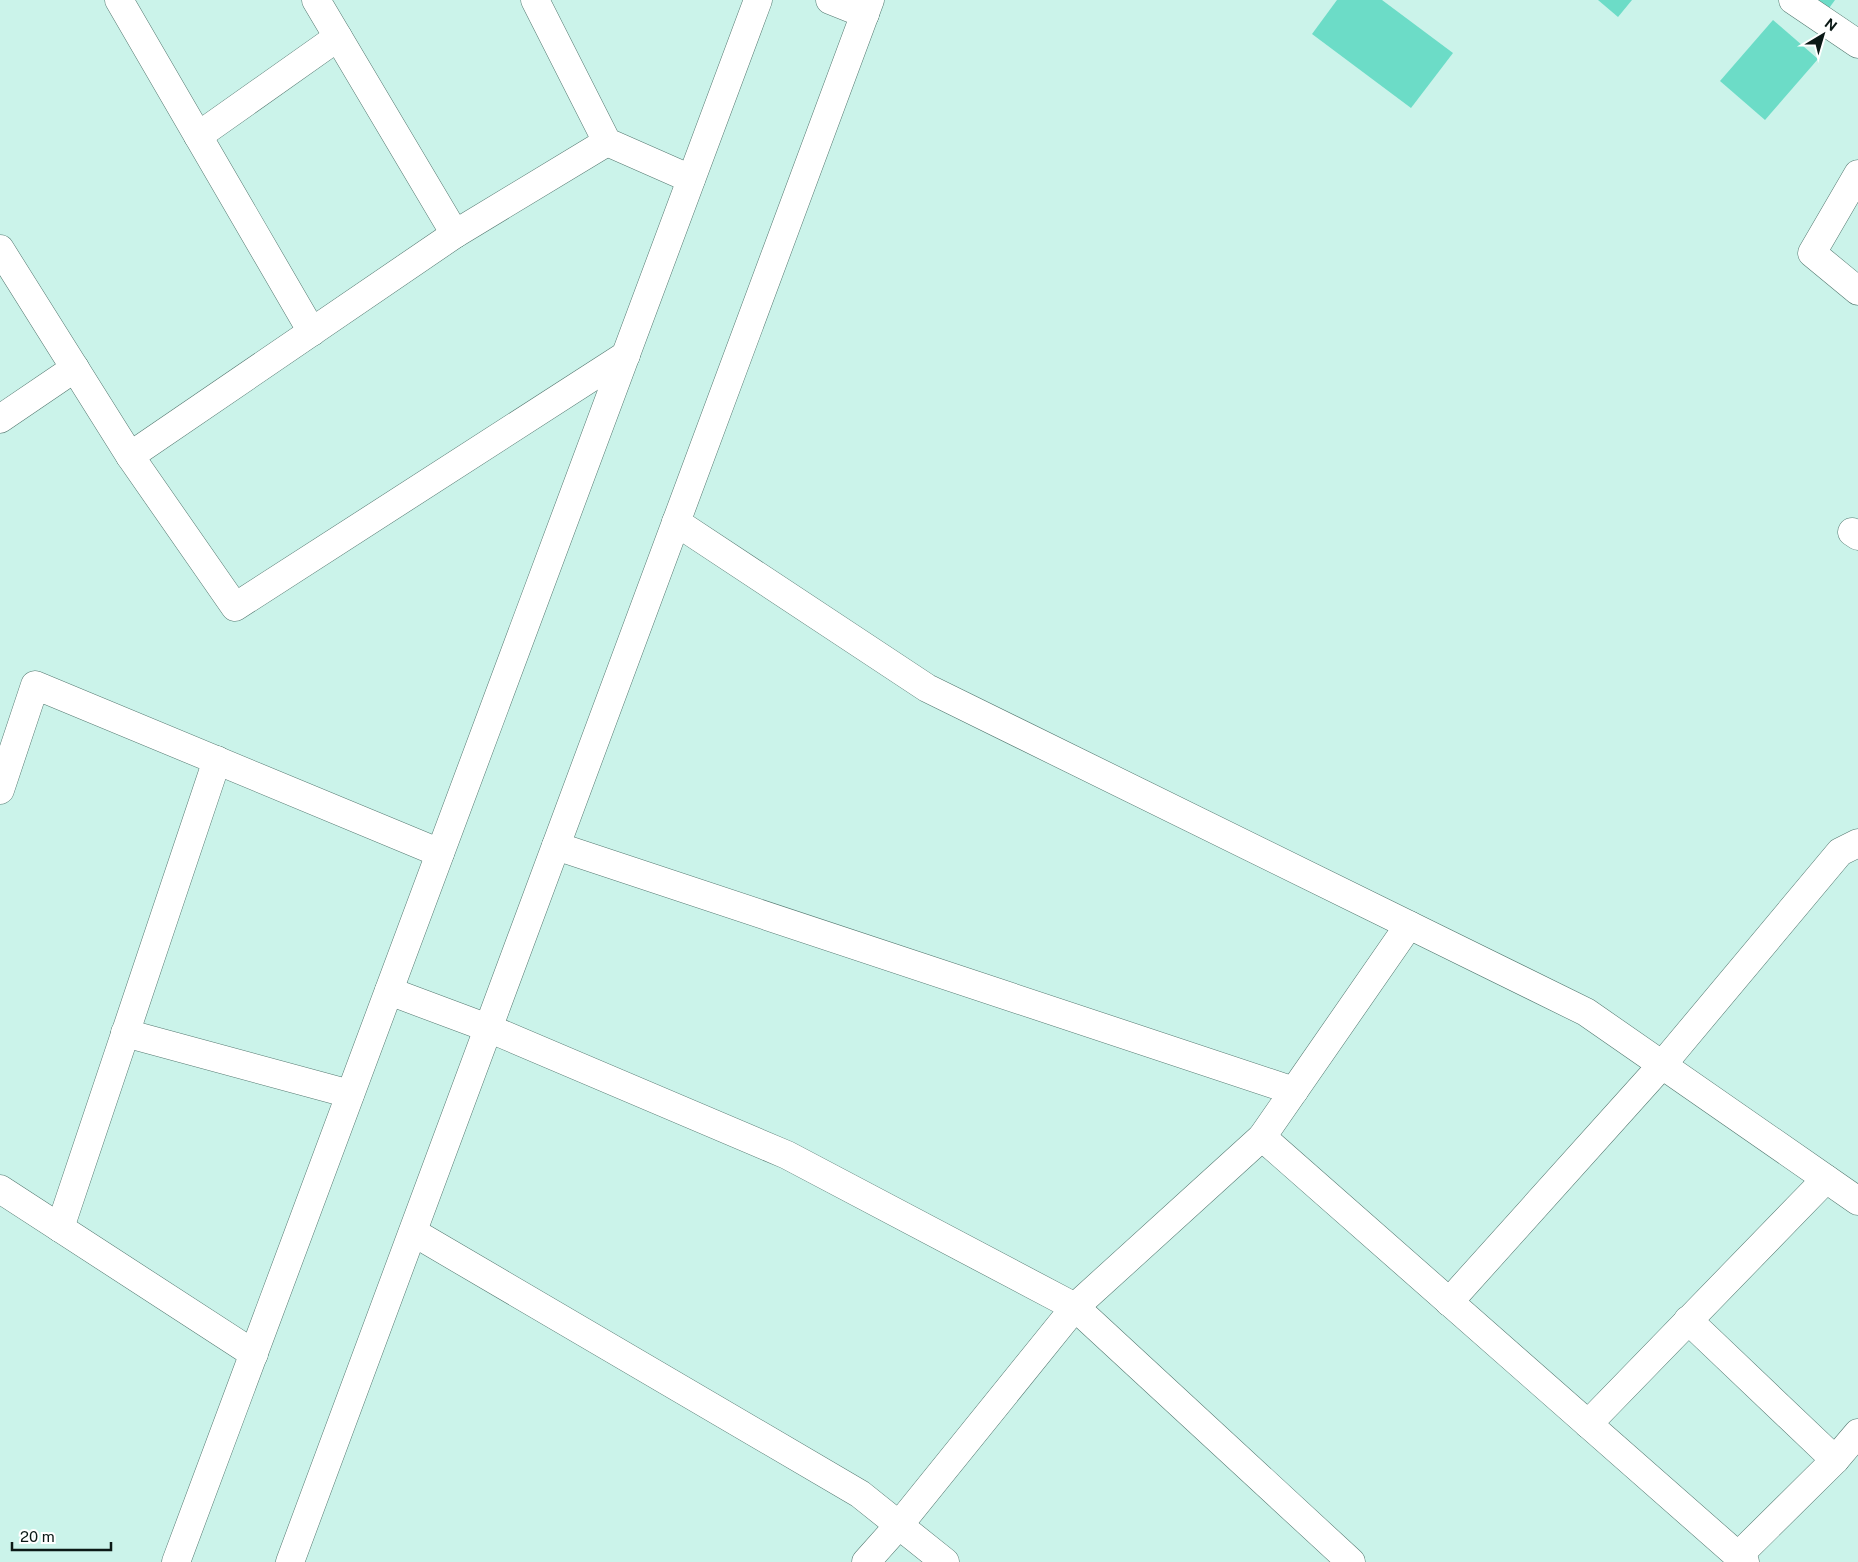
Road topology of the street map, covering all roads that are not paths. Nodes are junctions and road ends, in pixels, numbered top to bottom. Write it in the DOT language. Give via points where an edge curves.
graph roads {
  1 [pos="119,0"];
  2 [pos="316,0"];
  3 [pos="535,0"];
  4 [pos="758,0"];
  5 [pos="830,0"];
  6 [pos="1793,0"];
  7 [pos="868,7"];
  8 [pos="338,37"];
  9 [pos="1858,44"];
  10 [pos="198,136"];
  11 [pos="607,142"];
  12 [pos="1858,174"];
  13 [pos="691,179"];
  14 [pos="456,234"];
  15 [pos="4,263"];
  16 [pos="1858,291"];
  17 [pos="312,332"];
  18 [pos="626,355"];
  19 [pos="75,368"];
  20 [pos="0,419"];
  21 [pos="130,456"];
  22 [pos="676,522"];
  23 [pos="217,760"];
  24 [pos="0,790"];
  25 [pos="1858,843"];
  26 [pos="556,846"];
  27 [pos="440,853"];
  28 [pos="1409,925"];
  29 [pos="389,991"];
  30 [pos="488,1028"];
  31 [pos="125,1033"];
  32 [pos="1662,1064"];
  33 [pos="1294,1091"];
  34 [pos="350,1094"];
  35 [pos="1262,1137"];
  36 [pos="1826,1179"];
  37 [pos="0,1189"];
  38 [pos="1858,1201"];
  39 [pos="60,1228"];
  40 [pos="412,1232"];
  41 [pos="1449,1302"];
  42 [pos="1075,1307"];
  43 [pos="1688,1320"];
  44 [pos="254,1354"];
  45 [pos="1588,1424"];
  46 [pos="1858,1433"];
  47 [pos="1835,1460"];
  48 [pos="899,1525"];
  49 [pos="1741,1559"];
  50 [pos="176,1562"];
  51 [pos="290,1562"];
  52 [pos="866,1562"];
  53 [pos="945,1562"];
  54 [pos="1350,1562"];
  1 -- 10 [label="street"];
  2 -- 8 [label="street"];
  3 -- 11 [label="street"];
  4 -- 13 [label="street"];
  5 -- 7 [label="street"];
  6 -- 9 [label="street"];
  7 -- 22 [label="street"];
  8 -- 10 [label="street"];
  8 -- 14 [label="street"];
  10 -- 17 [label="street"];
  11 -- 13 [label="street"];
  11 -- 14 [label="street"];
  12 -- 16 [label="street" via="1812,253"];
  13 -- 18 [label="street"];
  14 -- 17 [label="street"];
  15 -- 19 [label="street"];
  17 -- 21 [label="street"];
  18 -- 21 [label="street" via="235,607"];
  18 -- 27 [label="street"];
  19 -- 20 [label="street"];
  19 -- 21 [label="street"];
  22 -- 26 [label="street"];
  22 -- 28 [label="street" via="927,688"];
  23 -- 24 [label="street" via="35,685"];
  23 -- 27 [label="street"];
  23 -- 31 [label="street"];
  25 -- 32 [label="street" via="1840,852"];
  26 -- 30 [label="street"];
  26 -- 33 [label="street"];
  27 -- 29 [label="street"];
  28 -- 32 [label="street" via="1586,1012"];
  28 -- 33 [label="street"];
  29 -- 30 [label="street"];
  29 -- 34 [label="street"];
  30 -- 40 [label="street"];
  30 -- 42 [label="street" via="787,1155"];
  31 -- 34 [label="street"];
  31 -- 39 [label="street"];
  32 -- 36 [label="street"];
  32 -- 41 [label="street"];
  33 -- 35 [label="street"];
  34 -- 44 [label="street"];
  35 -- 41 [label="street"];
  35 -- 42 [label="street"];
  36 -- 38 [label="street"];
  36 -- 43 [label="street"];
  37 -- 39 [label="street"];
  39 -- 44 [label="street"];
  40 -- 48 [label="street" via="860,1494"];
  40 -- 51 [label="street"];
  41 -- 45 [label="street"];
  42 -- 48 [label="street"];
  42 -- 54 [label="street"];
  43 -- 45 [label="street"];
  43 -- 47 [label="street"];
  44 -- 50 [label="street"];
  45 -- 49 [label="street"];
  46 -- 47 [label="street"];
  47 -- 49 [label="street"];
  48 -- 52 [label="street"];
  48 -- 53 [label="street"];
}
